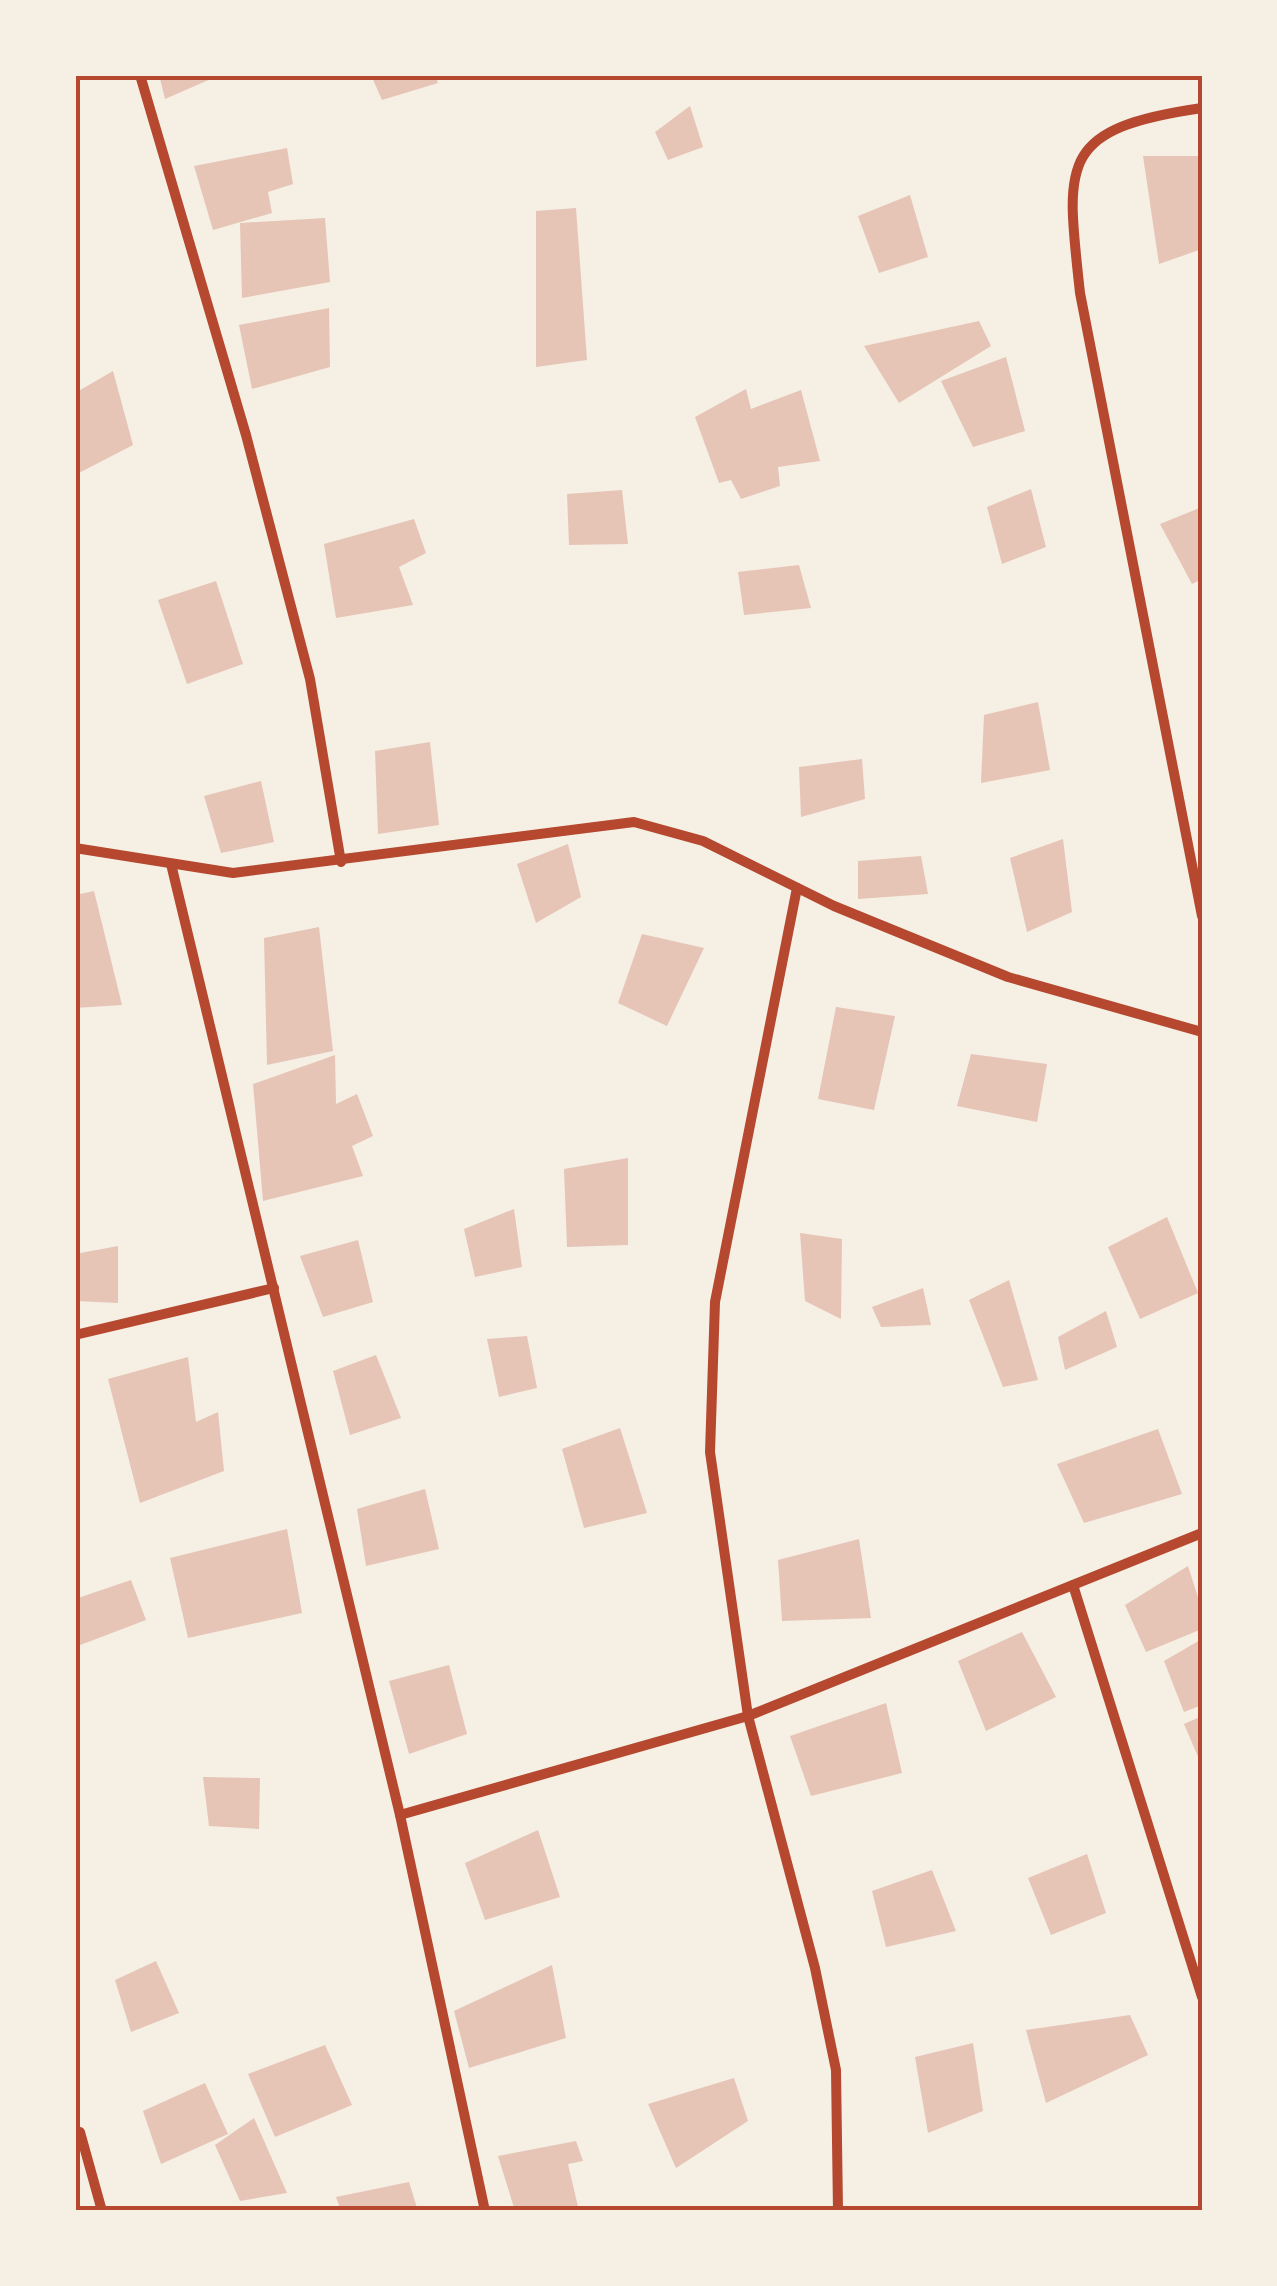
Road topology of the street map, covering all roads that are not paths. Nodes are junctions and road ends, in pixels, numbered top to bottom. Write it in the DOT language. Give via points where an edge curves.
graph roads {
  1 [pos="140,75"];
  2 [pos="1202,108"];
  3 [pos="75,848"];
  4 [pos="341,862"];
  5 [pos="171,864"];
  6 [pos="798,888"];
  7 [pos="1202,916"];
  8 [pos="1202,1032"];
  9 [pos="274,1288"];
  10 [pos="75,1335"];
  11 [pos="1202,1532"];
  12 [pos="1073,1585"];
  13 [pos="748,1716"];
  14 [pos="400,1815"];
  15 [pos="1202,1997"];
  16 [pos="80,2132"];
  17 [pos="102,2211"];
  18 [pos="485,2211"];
  19 [pos="838,2211"];
  1 -- 4 [label="street" via="310,680"];
  2 -- 7 [label="street" via="1139,117 1095,141 1075,168 1070,198 1080,293"];
  3 -- 5 [label="street"];
  4 -- 5 [label="street" via="233,873"];
  4 -- 6 [label="street" via="634,822 703,841"];
  5 -- 9 [label="street"];
  6 -- 8 [label="street" via="1008,977"];
  6 -- 13 [label="street" via="715,1302 710,1452"];
  9 -- 10 [label="street"];
  9 -- 14 [label="street"];
  11 -- 12 [label="street"];
  12 -- 13 [label="street"];
  12 -- 15 [label="street"];
  13 -- 14 [label="street"];
  13 -- 19 [label="street" via="836,2070"];
  14 -- 18 [label="street"];
  16 -- 17 [label="street"];
}
